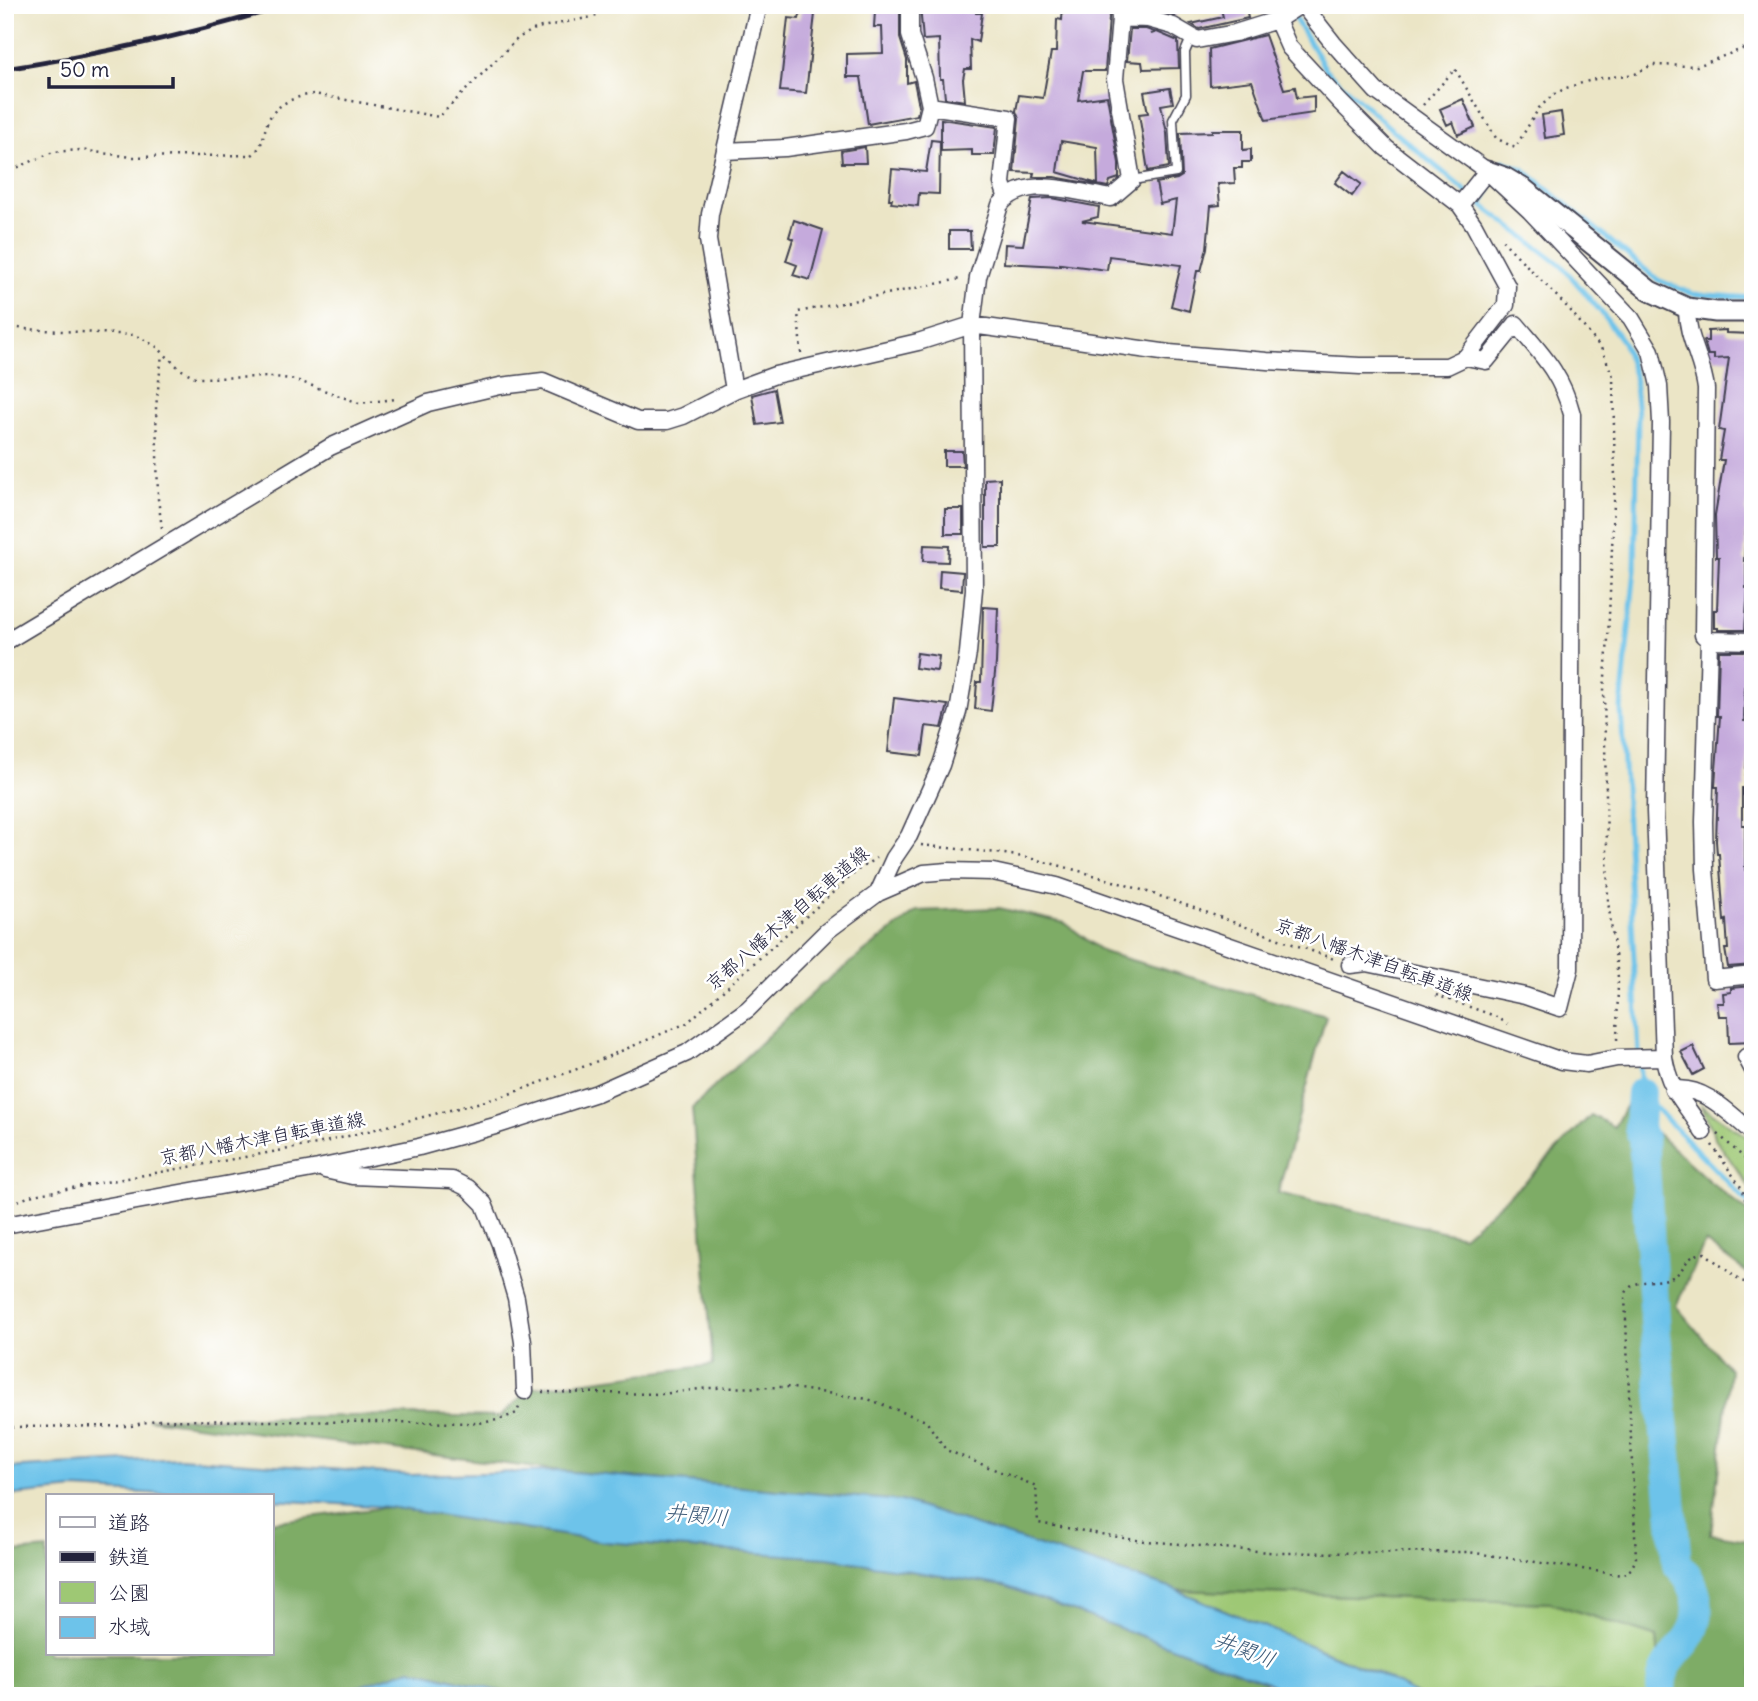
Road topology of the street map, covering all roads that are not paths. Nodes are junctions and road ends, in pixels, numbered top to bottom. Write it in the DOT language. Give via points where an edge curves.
graph roads {
  1 [pos="759,5"];
  2 [pos="911,5"];
  3 [pos="1299,6"];
  4 [pos="1119,12"];
  5 [pos="1278,19"];
  6 [pos="1191,38"];
  7 [pos="930,106"];
  8 [pos="725,152"];
  9 [pos="1483,176"];
  10 [pos="1132,180"];
  11 [pos="1006,196"];
  12 [pos="1463,201"];
  13 [pos="1687,308"];
  14 [pos="1753,312"];
  15 [pos="972,325"];
  16 [pos="1466,357"];
  17 [pos="734,390"];
  18 [pos="1709,640"];
  19 [pos="1753,641"];
  20 [pos="5,642"];
  21 [pos="878,893"];
  22 [pos="1350,965"];
  23 [pos="1753,975"];
  24 [pos="1753,1056"];
  25 [pos="1661,1057"];
  26 [pos="1753,1070"];
  27 [pos="1673,1090"];
  28 [pos="1703,1132"];
  29 [pos="1753,1133"];
  30 [pos="318,1168"];
  31 [pos="5,1225"];
  32 [pos="525,1391"];
  1 -- 8 [label="street"];
  2 -- 7 [label="street" via="910,35"];
  3 -- 5 [label="street"];
  3 -- 9 [label="street" via="1376,91"];
  4 -- 6 [label="street" via="1173,26"];
  4 -- 10 [label="street" via="1115,79"];
  5 -- 6 [label="street" via="1235,33"];
  5 -- 12 [label="street" via="1289,47 1385,148"];
  6 -- 10 [label="lane" via="1185,52 1186,95 1173,120 1176,173"];
  7 -- 8 [label="street" via="925,126 906,131"];
  7 -- 11 [label="street" via="1009,118 1002,183"];
  8 -- 17 [label="street" via="708,240"];
  9 -- 12 [label="street"];
  9 -- 13 [label="street" via="1504,177 1524,189 1650,291"];
  9 -- 25 [label="street" via="1530,211 1631,318 1651,351 1659,386 1655,811"];
  10 -- 11 [label="street" via="1111,198 1032,187"];
  11 -- 15 [label="street" via="978,277"];
  12 -- 16 [label="street" via="1507,286 1506,305"];
  13 -- 14 [label="street"];
  13 -- 18 [label="street" via="1688,328 1706,389 1703,635"];
  15 -- 16 [label="street" via="1130,349 1267,360 1447,366"];
  15 -- 17 [label="street" via="775,375"];
  15 -- 21 [label="street" via="974,589 968,653 941,765"];
  16 -- 22 [label="street" via="1486,361 1516,324 1555,371 1572,414 1570,970 1560,1008 1525,996 1379,965"];
  17 -- 20 [label="street" via="683,416 654,422 638,421 543,381 428,403 330,447"];
  18 -- 19 [label="street"];
  18 -- 23 [label="street" via="1704,834 1714,979"];
  21 -- 25 [label="street" via="924,873 993,872 1058,886 1562,1061 1587,1064 1621,1052"];
  21 -- 30 [label="street" via="827,932 748,1009 687,1053 597,1093 495,1126"];
  24 -- 26 [label="street" via="1746,1057"];
  25 -- 27 [label="street"];
  27 -- 28 [label="street"];
  27 -- 29 [label="street" via="1693,1090"];
  30 -- 31 [label="street"];
  30 -- 32 [label="street" via="352,1176 452,1180 484,1204 516,1298"];
}
